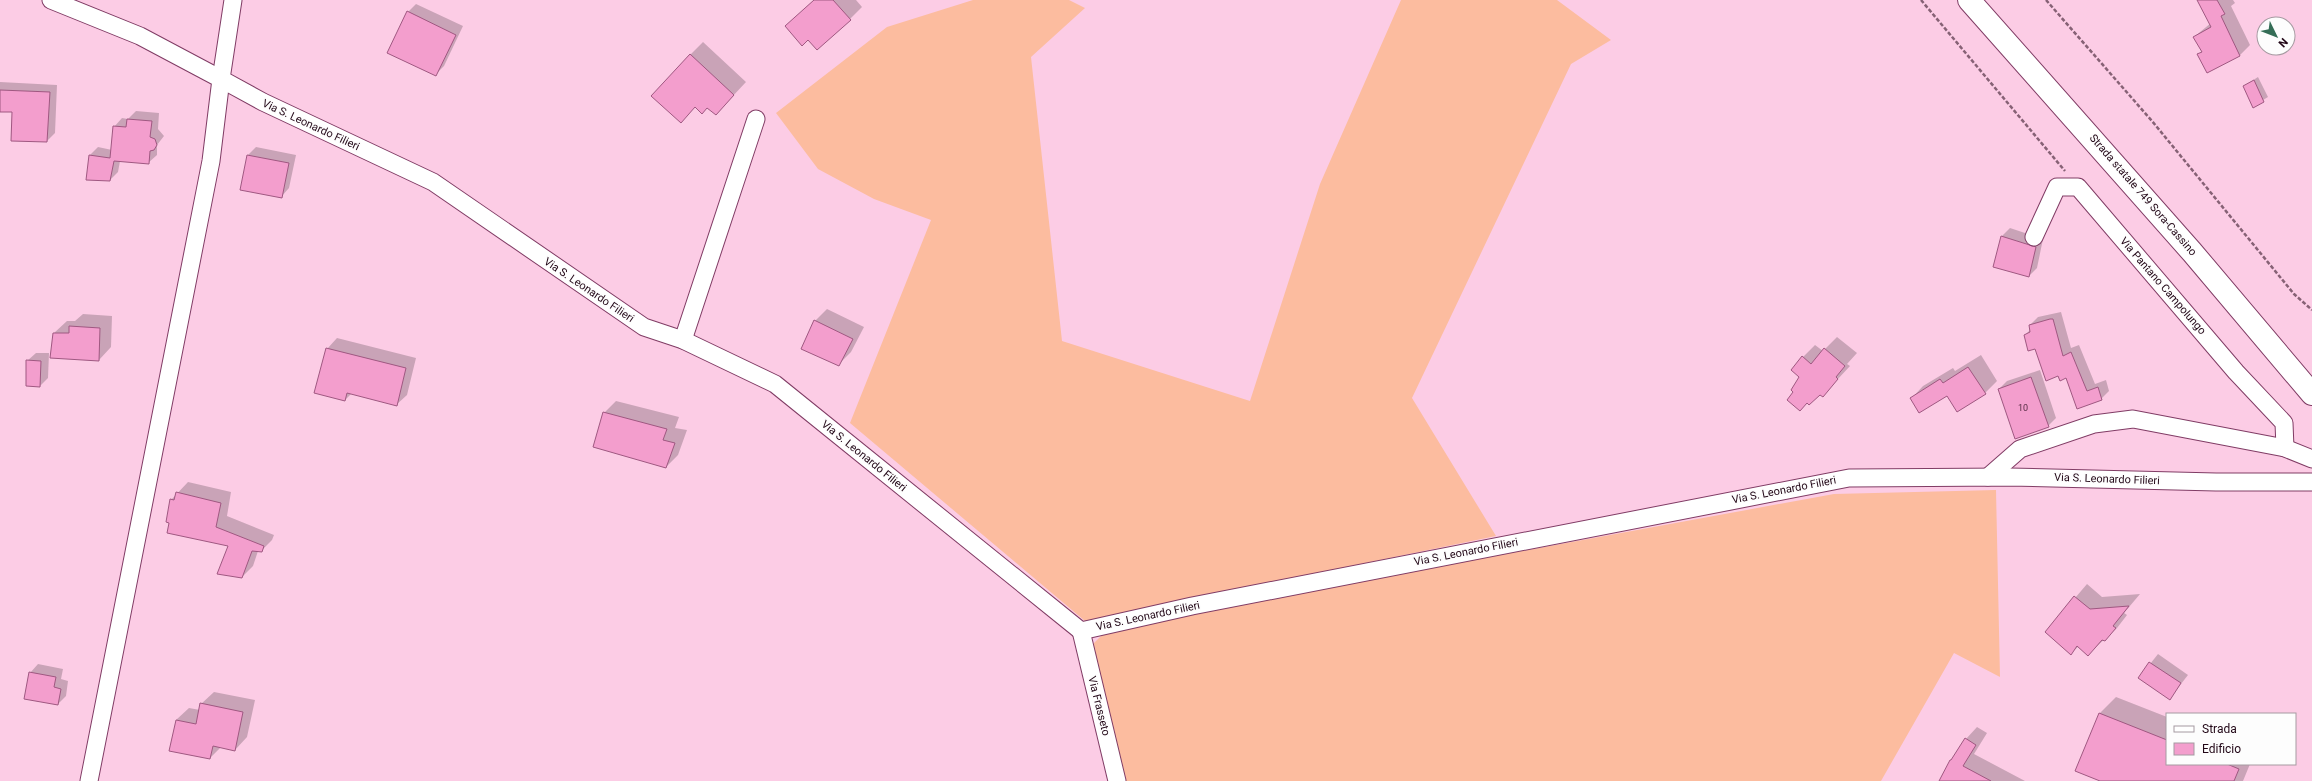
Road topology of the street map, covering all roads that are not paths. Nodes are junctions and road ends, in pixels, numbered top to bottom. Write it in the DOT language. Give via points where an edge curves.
graph roads {
  1 [pos="51,0"];
  2 [pos="233,0"];
  3 [pos="1969,0"];
  4 [pos="221,79"];
  5 [pos="756,118"];
  6 [pos="2034,237"];
  7 [pos="683,340"];
  8 [pos="2312,394"];
  9 [pos="2285,448"];
  10 [pos="2312,459"];
  11 [pos="1988,477"];
  12 [pos="2312,482"];
  13 [pos="1081,631"];
  14 [pos="89,781"];
  15 [pos="1117,781"];
  1 -- 4 [label="street, Via S. Leonardo Filieri" via="140,36"];
  2 -- 4 [label="street"];
  3 -- 8 [label="highway, Strada statale 749 Sora-Cassino" via="2187,246"];
  4 -- 7 [label="street, Via S. Leonardo Filieri" via="263,102 433,182 644,327"];
  4 -- 14 [label="street" via="211,161"];
  5 -- 7 [label="street"];
  6 -- 9 [label="street, Via Pantano Campolungo" via="2057,187 2078,187 2236,372 2284,423"];
  7 -- 13 [label="street, Via S. Leonardo Filieri" via="775,384"];
  9 -- 10 [label="street"];
  9 -- 11 [label="street" via="2133,419 2094,424 2020,449"];
  11 -- 12 [label="street, Via S. Leonardo Filieri"];
  11 -- 13 [label="street, Via S. Leonardo Filieri" via="1849,478 1200,604"];
  13 -- 15 [label="street, Via Frasseto"];
}
